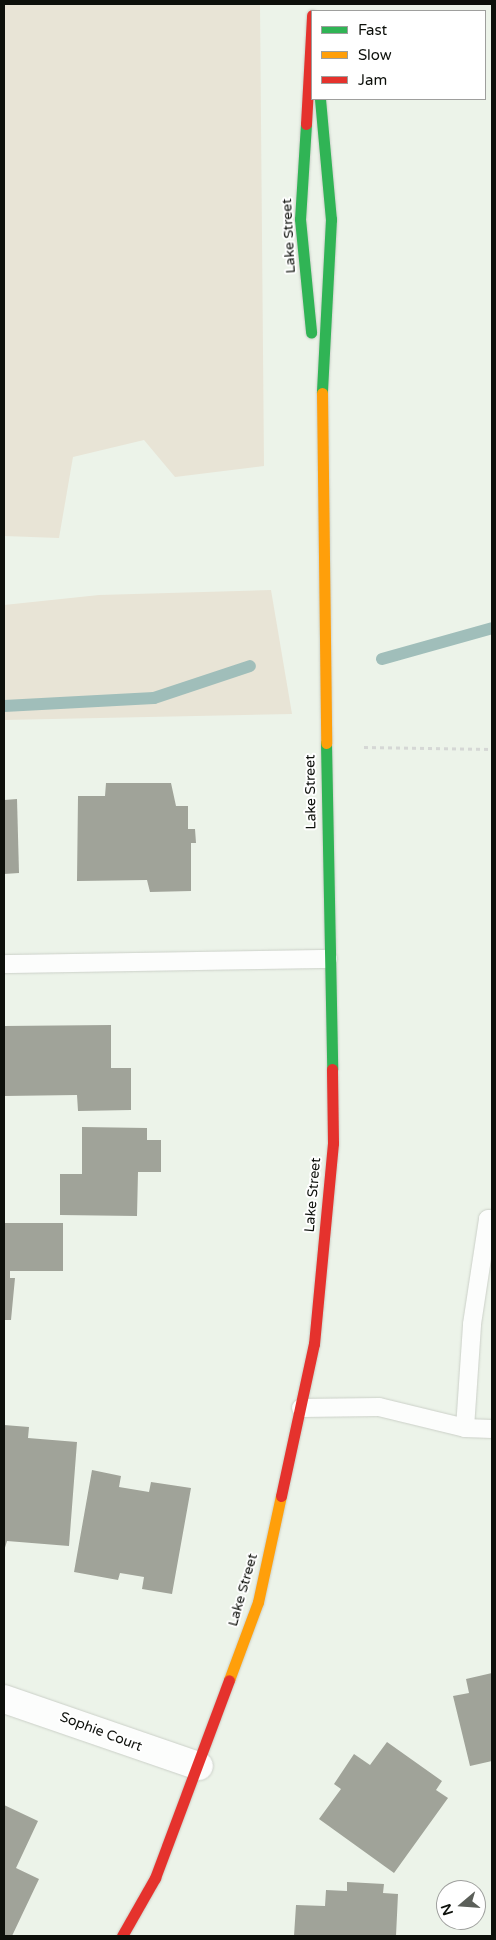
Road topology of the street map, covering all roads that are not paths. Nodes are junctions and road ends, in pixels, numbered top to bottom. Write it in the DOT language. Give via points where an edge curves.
graph roads {
  1 [pos="311,34"];
  2 [pos="320,100"];
  3 [pos="320,423"];
  4 [pos="328,959"];
  5 [pos="4,964"];
  6 [pos="492,1220"];
  7 [pos="301,1408"];
  8 [pos="464,1428"];
  9 [pos="492,1429"];
  10 [pos="4,1699"];
  11 [pos="199,1766"];
  12 [pos="122,1936"];
  1 -- 3 [label="street, Lake Street" via="300,220"];
  2 -- 3 [label="street, Lake Street" via="331,219"];
  3 -- 4 [label="street, Lake Street"];
  4 -- 5 [label="lane"];
  4 -- 7 [label="street, Lake Street" via="333,1143 314,1344"];
  6 -- 8 [label="lane" via="488,1219 472,1324"];
  7 -- 8 [label="lane" via="379,1407"];
  7 -- 11 [label="street, Lake Street" via="258,1602"];
  8 -- 9 [label="lane"];
  10 -- 11 [label="street, Sophie Court"];
  11 -- 12 [label="street, Lake Street" via="155,1878"];
}
